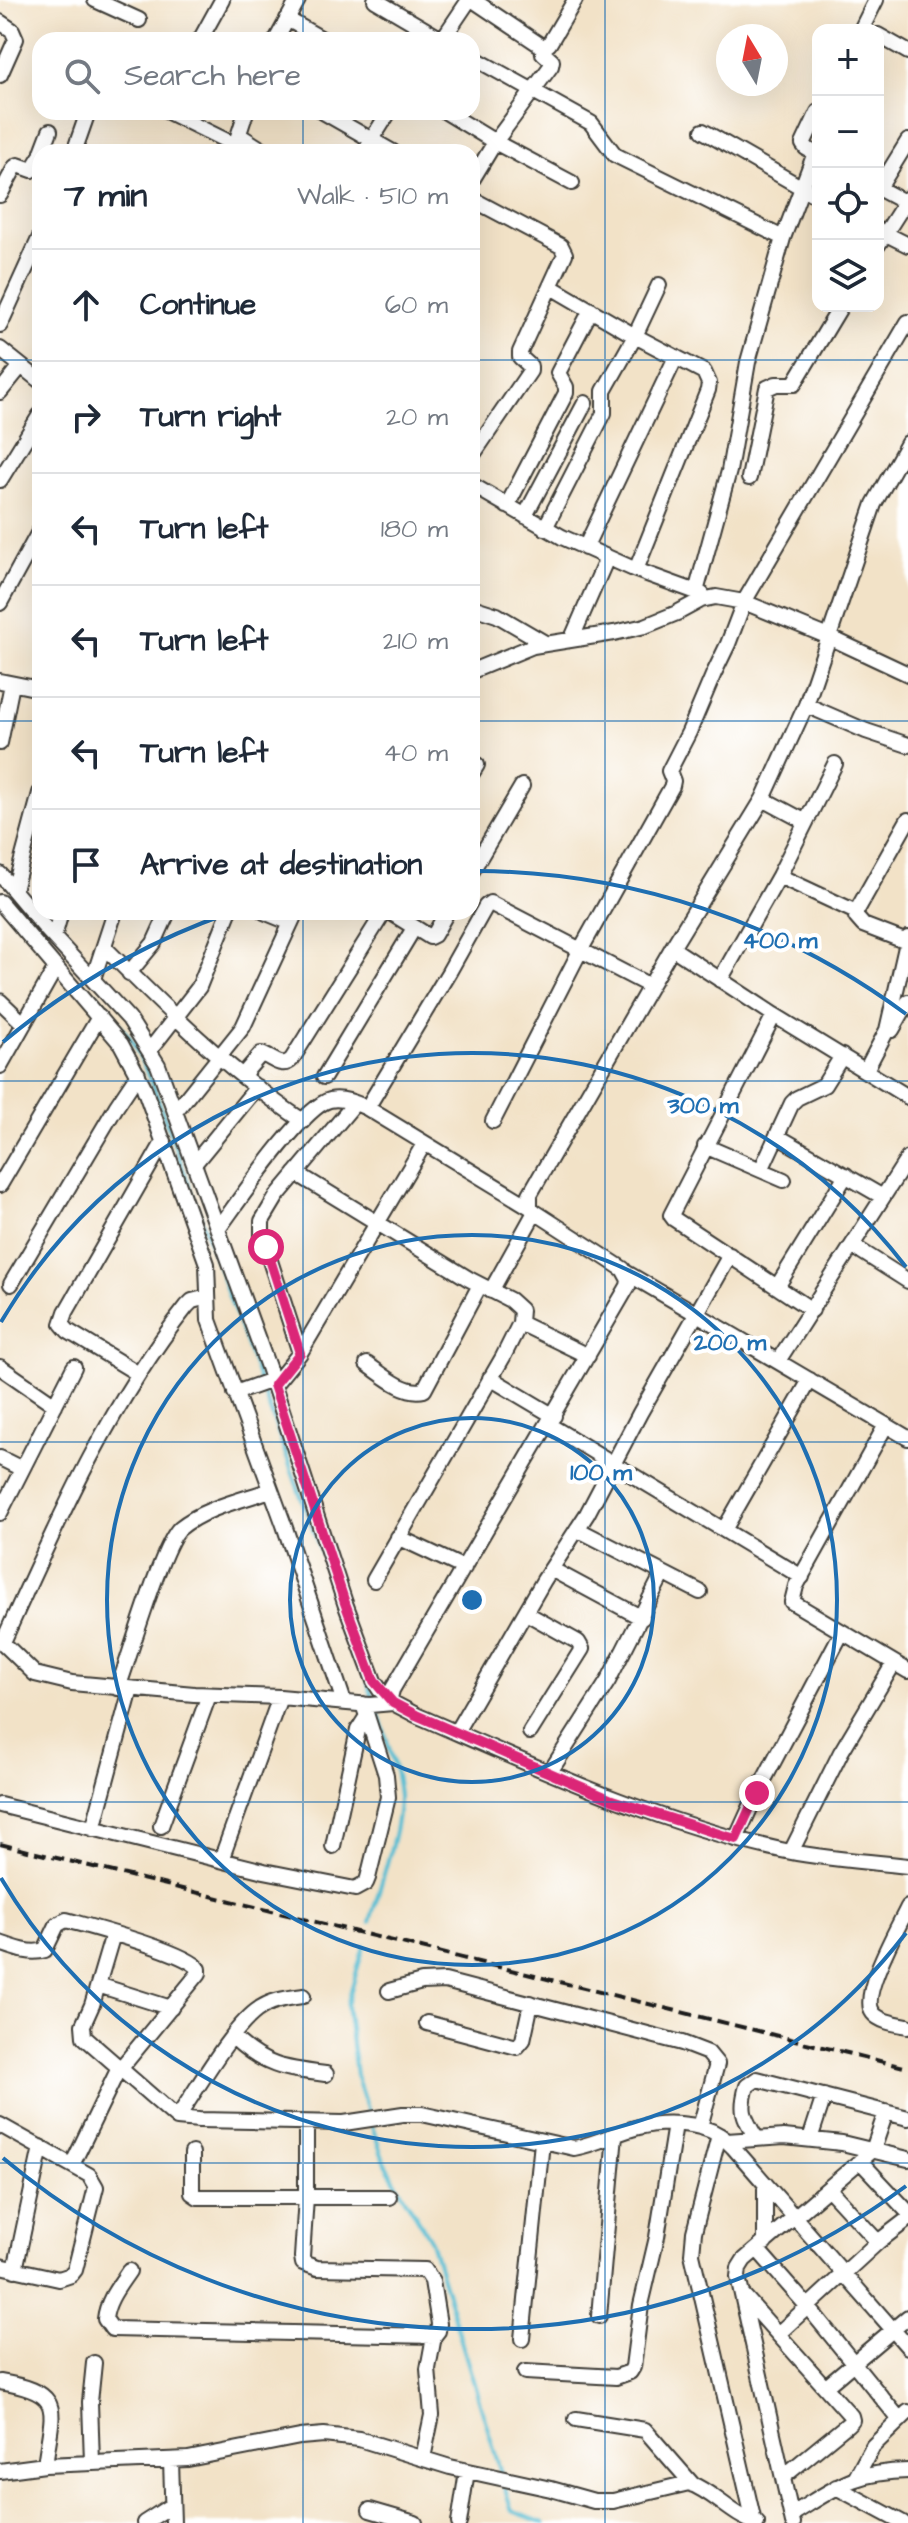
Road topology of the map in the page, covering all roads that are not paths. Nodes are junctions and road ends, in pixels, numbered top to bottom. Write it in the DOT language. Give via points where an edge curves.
graph roads {
  1 [pos="95,0"];
  2 [pos="222,0"];
  3 [pos="298,0"];
  4 [pos="375,0"];
  5 [pos="471,0"];
  6 [pos="575,0"];
  7 [pos="876,0"];
  8 [pos="287,19"];
  9 [pos="139,20"];
  10 [pos="0,22"];
  11 [pos="867,24"];
  12 [pos="204,32"];
  13 [pos="280,32"];
  14 [pos="310,32"];
  15 [pos="429,32"];
  16 [pos="449,32"];
  17 [pos="884,38"];
  18 [pos="546,46"];
  19 [pos="908,52"];
  20 [pos="480,62"];
  21 [pos="0,75"];
  22 [pos="532,91"];
  23 [pos="85,120"];
  24 [pos="185,120"];
  25 [pos="244,120"];
  26 [pos="333,120"];
  27 [pos="384,120"];
  28 [pos="459,120"];
  29 [pos="812,125"];
  30 [pos="50,131"];
  31 [pos="703,131"];
  32 [pos="908,141"];
  33 [pos="495,142"];
  34 [pos="45,144"];
  35 [pos="77,144"];
  36 [pos="236,144"];
  37 [pos="364,144"];
  38 [pos="368,144"];
  39 [pos="812,150"];
  40 [pos="812,165"];
  41 [pos="480,167"];
  42 [pos="32,170"];
  43 [pos="884,179"];
  44 [pos="572,183"];
  45 [pos="802,188"];
  46 [pos="884,191"];
  47 [pos="812,194"];
  48 [pos="0,195"];
  49 [pos="907,202"];
  50 [pos="480,203"];
  51 [pos="884,231"];
  52 [pos="884,237"];
  53 [pos="783,238"];
  54 [pos="908,245"];
  55 [pos="32,255"];
  56 [pos="659,285"];
  57 [pos="551,287"];
  58 [pos="591,310"];
  59 [pos="837,312"];
  60 [pos="908,322"];
  61 [pos="0,325"];
  62 [pos="635,336"];
  63 [pos="0,349"];
  64 [pos="676,357"];
  65 [pos="21,366"];
  66 [pos="32,375"];
  67 [pos="744,379"];
  68 [pos="767,388"];
  69 [pos="0,392"];
  70 [pos="585,403"];
  71 [pos="32,428"];
  72 [pos="480,444"];
  73 [pos="906,449"];
  74 [pos="749,478"];
  75 [pos="0,480"];
  76 [pos="480,490"];
  77 [pos="507,506"];
  78 [pos="525,516"];
  79 [pos="545,528"];
  80 [pos="32,545"];
  81 [pos="585,548"];
  82 [pos="607,558"];
  83 [pos="636,570"];
  84 [pos="703,594"];
  85 [pos="744,602"];
  86 [pos="0,603"];
  87 [pos="480,610"];
  88 [pos="829,637"];
  89 [pos="572,638"];
  90 [pos="545,643"];
  91 [pos="480,667"];
  92 [pos="908,674"];
  93 [pos="6,682"];
  94 [pos="32,687"];
  95 [pos="806,705"];
  96 [pos="0,743"];
  97 [pos="908,745"];
  98 [pos="835,764"];
  99 [pos="522,786"];
  100 [pos="763,799"];
  101 [pos="908,820"];
  102 [pos="806,822"];
  103 [pos="32,823"];
  104 [pos="480,857"];
  105 [pos="0,874"];
  106 [pos="779,876"];
  107 [pos="14,890"];
  108 [pos="0,902"];
  109 [pos="32,911"];
  110 [pos="856,912"];
  111 [pos="480,917"];
  112 [pos="40,920"];
  113 [pos="59,920"];
  114 [pos="112,920"];
  115 [pos="164,920"];
  116 [pos="226,920"];
  117 [pos="293,920"];
  118 [pos="379,920"];
  119 [pos="402,920"];
  120 [pos="442,920"];
  121 [pos="478,920"];
  122 [pos="414,928"];
  123 [pos="54,937"];
  124 [pos="908,940"];
  125 [pos="104,947"];
  126 [pos="672,948"];
  127 [pos="581,949"];
  128 [pos="56,967"];
  129 [pos="129,973"];
  130 [pos="93,979"];
  131 [pos="720,980"];
  132 [pos="650,986"];
  133 [pos="0,1001"];
  134 [pos="908,1002"];
  135 [pos="774,1015"];
  136 [pos="99,1017"];
  137 [pos="176,1019"];
  138 [pos="24,1024"];
  139 [pos="883,1039"];
  140 [pos="150,1050"];
  141 [pos="842,1056"];
  142 [pos="219,1058"];
  143 [pos="0,1066"];
  144 [pos="866,1070"];
  145 [pos="138,1074"];
  146 [pos="242,1076"];
  147 [pos="324,1077"];
  148 [pos="257,1087"];
  149 [pos="908,1097"];
  150 [pos="361,1106"];
  151 [pos="175,1112"];
  152 [pos="303,1121"];
  153 [pos="493,1121"];
  154 [pos="777,1136"];
  155 [pos="164,1141"];
  156 [pos="424,1144"];
  157 [pos="705,1146"];
  158 [pos="908,1158"];
  159 [pos="194,1164"];
  160 [pos="761,1170"];
  161 [pos="296,1173"];
  162 [pos="846,1175"];
  163 [pos="784,1180"];
  164 [pos="0,1185"];
  165 [pos="883,1197"];
  166 [pos="533,1210"];
  167 [pos="378,1222"];
  168 [pos="219,1228"];
  169 [pos="853,1246"];
  170 [pos="730,1255"];
  171 [pos="627,1273"];
  172 [pos="908,1281"];
  173 [pos="11,1284"];
  174 [pos="777,1287"];
  175 [pos="486,1288"];
  176 [pos="208,1297"];
  177 [pos="812,1310"];
  178 [pos="695,1314"];
  179 [pos="520,1323"];
  180 [pos="300,1353"];
  181 [pos="588,1356"];
  182 [pos="778,1361"];
  183 [pos="367,1364"];
  184 [pos="0,1367"];
  185 [pos="74,1367"];
  186 [pos="137,1373"];
  187 [pos="490,1378"];
  188 [pos="810,1380"];
  189 [pos="266,1383"];
  190 [pos="235,1393"];
  191 [pos="55,1405"];
  192 [pos="551,1420"];
  193 [pos="886,1425"];
  194 [pos="908,1438"];
  195 [pos="0,1458"];
  196 [pos="615,1463"];
  197 [pos="22,1469"];
  198 [pos="271,1490"];
  199 [pos="0,1513"];
  200 [pos="577,1529"];
  201 [pos="724,1530"];
  202 [pos="398,1537"];
  203 [pos="464,1568"];
  204 [pos="551,1569"];
  205 [pos="663,1573"];
  206 [pos="802,1577"];
  207 [pos="374,1580"];
  208 [pos="700,1592"];
  209 [pos="526,1613"];
  210 [pos="642,1618"];
  211 [pos="842,1632"];
  212 [pos="1,1641"];
  213 [pos="894,1663"];
  214 [pos="908,1671"];
  215 [pos="125,1689"];
  216 [pos="209,1695"];
  217 [pos="280,1697"];
  218 [pos="344,1702"];
  219 [pos="377,1705"];
  220 [pos="456,1732"];
  221 [pos="530,1732"];
  222 [pos="550,1772"];
  223 [pos="0,1805"];
  224 [pos="161,1826"];
  225 [pos="93,1829"];
  226 [pos="736,1839"];
  227 [pos="333,1846"];
  228 [pos="791,1852"];
  229 [pos="221,1860"];
  230 [pos="908,1866"];
  231 [pos="908,1907"];
  232 [pos="113,1934"];
  233 [pos="0,1943"];
  234 [pos="98,1985"];
  235 [pos="389,1991"];
  236 [pos="303,1996"];
  237 [pos="531,2003"];
  238 [pos="171,2008"];
  239 [pos="427,2023"];
  240 [pos="908,2026"];
  241 [pos="233,2037"];
  242 [pos="121,2068"];
  243 [pos="326,2074"];
  244 [pos="824,2096"];
  245 [pos="886,2112"];
  246 [pos="177,2118"];
  247 [pos="908,2118"];
  248 [pos="306,2123"];
  249 [pos="675,2124"];
  250 [pos="0,2125"];
  251 [pos="700,2127"];
  252 [pos="615,2135"];
  253 [pos="723,2138"];
  254 [pos="756,2138"];
  255 [pos="810,2139"];
  256 [pos="542,2142"];
  257 [pos="41,2147"];
  258 [pos="873,2150"];
  259 [pos="192,2153"];
  260 [pos="908,2159"];
  261 [pos="860,2161"];
  262 [pos="72,2165"];
  263 [pos="765,2183"];
  264 [pos="829,2189"];
  265 [pos="306,2197"];
  266 [pos="389,2197"];
  267 [pos="908,2212"];
  268 [pos="796,2218"];
  269 [pos="908,2219"];
  270 [pos="878,2242"];
  271 [pos="761,2246"];
  272 [pos="0,2266"];
  273 [pos="15,2270"];
  274 [pos="129,2271"];
  275 [pos="844,2272"];
  276 [pos="742,2294"];
  277 [pos="808,2307"];
  278 [pos="599,2316"];
  279 [pos="908,2317"];
  280 [pos="893,2329"];
  281 [pos="778,2334"];
  282 [pos="434,2336"];
  283 [pos="522,2339"];
  284 [pos="908,2347"];
  285 [pos="94,2363"];
  286 [pos="852,2363"];
  287 [pos="525,2372"];
  288 [pos="0,2382"];
  289 [pos="825,2387"];
  290 [pos="904,2416"];
  291 [pos="576,2419"];
  292 [pos="423,2458"];
  293 [pos="171,2461"];
  294 [pos="92,2462"];
  295 [pos="45,2465"];
  296 [pos="0,2471"];
  297 [pos="467,2471"];
  298 [pos="908,2471"];
  299 [pos="783,2477"];
  300 [pos="856,2477"];
  301 [pos="693,2485"];
  302 [pos="836,2487"];
  303 [pos="172,2505"];
  304 [pos="370,2510"];
  305 [pos="792,2519"];
  306 [pos="144,2523"];
  307 [pos="173,2523"];
  308 [pos="415,2523"];
  309 [pos="459,2523"];
  310 [pos="755,2523"];
  311 [pos="903,2523"];
  1 -- 9 [label="street"];
  2 -- 12 [label="street"];
  3 -- 8 [label="street"];
  4 -- 15 [label="street"];
  5 -- 16 [label="street"];
  5 -- 18 [label="street"];
  6 -- 18 [label="street"];
  7 -- 11 [label="street"];
  8 -- 13 [label="street"];
  8 -- 14 [label="street"];
  10 -- 21 [label="street" via="16,39"];
  17 -- 19 [label="street"];
  18 -- 22 [label="street" via="543,53 552,63"];
  20 -- 22 [label="street"];
  22 -- 33 [label="street"];
  22 -- 53 [label="street" via="591,123 615,155"];
  23 -- 35 [label="street"];
  24 -- 36 [label="street"];
  25 -- 36 [label="street"];
  26 -- 37 [label="street"];
  27 -- 38 [label="street"];
  28 -- 33 [label="street"];
  29 -- 39 [label="street" via="803,144"];
  30 -- 34 [label="street"];
  31 -- 45 [label="street"];
  32 -- 43 [label="street"];
  33 -- 41 [label="street"];
  33 -- 44 [label="street"];
  40 -- 45 [label="street"];
  42 -- 48 [label="street" via="15,167"];
  45 -- 47 [label="street"];
  45 -- 53 [label="street"];
  46 -- 49 [label="street"];
  49 -- 51 [label="street"];
  50 -- 57 [label="street" via="561,246 565,254"];
  52 -- 54 [label="street"];
  53 -- 67 [label="street"];
  55 -- 61 [label="street"];
  56 -- 62 [label="street"];
  57 -- 58 [label="street"];
  57 -- 72 [label="street" via="520,352 530,371"];
  58 -- 62 [label="street"];
  58 -- 77 [label="street" via="558,373 566,393"];
  59 -- 68 [label="street" via="794,384"];
  60 -- 85 [label="street"];
  62 -- 64 [label="street"];
  62 -- 79 [label="street" via="604,391 604,413"];
  63 -- 65 [label="street"];
  64 -- 81 [label="street"];
  64 -- 83 [label="street" via="704,372 708,390"];
  65 -- 66 [label="street"];
  65 -- 69 [label="street"];
  67 -- 68 [label="street"];
  67 -- 84 [label="street"];
  68 -- 74 [label="street"];
  70 -- 78 [label="street"];
  71 -- 75 [label="street"];
  73 -- 88 [label="street" via="874,504"];
  76 -- 77 [label="street"];
  77 -- 78 [label="street"];
  78 -- 79 [label="street"];
  79 -- 81 [label="street"];
  80 -- 86 [label="street"];
  81 -- 82 [label="street"];
  82 -- 83 [label="street"];
  82 -- 89 [label="street"];
  83 -- 84 [label="street"];
  84 -- 85 [label="street"];
  84 -- 89 [label="street" via="677,613 645,626"];
  85 -- 88 [label="street"];
  85 -- 127 [label="street" via="670,767 672,786"];
  87 -- 90 [label="street"];
  88 -- 92 [label="street"];
  88 -- 95 [label="street"];
  89 -- 90 [label="street"];
  90 -- 91 [label="street"];
  93 -- 94 [label="street"];
  93 -- 96 [label="street"];
  95 -- 97 [label="street"];
  95 -- 100 [label="street"];
  98 -- 102 [label="street"];
  99 -- 104 [label="street"];
  100 -- 102 [label="street"];
  100 -- 126 [label="street"];
  101 -- 110 [label="street"];
  102 -- 106 [label="street"];
  103 -- 107 [label="street"];
  105 -- 107 [label="street"];
  106 -- 110 [label="street"];
  106 -- 131 [label="street"];
  107 -- 109 [label="street"];
  108 -- 128 [label="street"];
  110 -- 124 [label="street" via="863,925"];
  111 -- 127 [label="street" via="495,903"];
  112 -- 123 [label="street"];
  113 -- 123 [label="street"];
  114 -- 125 [label="street"];
  115 -- 129 [label="street" via="154,943"];
  116 -- 137 [label="street" via="199,987"];
  117 -- 142 [label="street" via="243,1027"];
  118 -- 146 [label="street" via="292,1059 281,1064 261,1054"];
  119 -- 122 [label="street"];
  120 -- 122 [label="street" via="430,937"];
  121 -- 150 [label="street"];
  122 -- 147 [label="street"];
  123 -- 130 [label="street"];
  124 -- 139 [label="street"];
  125 -- 129 [label="street"];
  125 -- 130 [label="street"];
  126 -- 131 [label="street"];
  126 -- 132 [label="street"];
  127 -- 132 [label="street"];
  127 -- 153 [label="street"];
  128 -- 136 [label="street"];
  128 -- 138 [label="street"];
  129 -- 137 [label="street"];
  130 -- 140 [label="street"];
  131 -- 135 [label="street"];
  132 -- 166 [label="street" via="530,1194"];
  133 -- 138 [label="street"];
  134 -- 139 [label="street"];
  135 -- 141 [label="street"];
  135 -- 157 [label="street"];
  136 -- 145 [label="street"];
  136 -- 164 [label="street"];
  137 -- 140 [label="street"];
  137 -- 142 [label="street"];
  138 -- 143 [label="street"];
  139 -- 144 [label="street"];
  140 -- 151 [label="street"];
  141 -- 144 [label="street"];
  141 -- 154 [label="street" via="824,1085 792,1103"];
  142 -- 146 [label="street"];
  142 -- 151 [label="street"];
  144 -- 149 [label="street"];
  145 -- 155 [label="street"];
  145 -- 173 [label="street"];
  146 -- 148 [label="street"];
  148 -- 152 [label="street"];
  148 -- 159 [label="street"];
  150 -- 152 [label="street" via="328,1100"];
  150 -- 156 [label="street"];
  150 -- 161 [label="street"];
  151 -- 159 [label="street"];
  152 -- 168 [label="street"];
  154 -- 160 [label="street"];
  154 -- 162 [label="street"];
  155 -- 176 [label="street" via="207,1264"];
  155 -- 186 [label="street" via="62,1324"];
  156 -- 166 [label="street"];
  156 -- 167 [label="street"];
  157 -- 160 [label="street"];
  157 -- 170 [label="street" via="671,1215"];
  158 -- 165 [label="street"];
  159 -- 168 [label="street"];
  160 -- 163 [label="street"];
  161 -- 167 [label="street"];
  161 -- 180 [label="street" via="267,1211 261,1228"];
  162 -- 165 [label="street"];
  162 -- 174 [label="street"];
  165 -- 169 [label="street"];
  166 -- 171 [label="street"];
  166 -- 175 [label="street"];
  167 -- 175 [label="street"];
  167 -- 180 [label="street"];
  168 -- 189 [label="street"];
  169 -- 172 [label="street"];
  169 -- 177 [label="street"];
  170 -- 174 [label="street"];
  170 -- 178 [label="street"];
  171 -- 178 [label="street"];
  171 -- 181 [label="street" via="628,1286"];
  174 -- 177 [label="street"];
  175 -- 179 [label="street" via="521,1310"];
  175 -- 183 [label="street" via="424,1390 403,1388"];
  176 -- 186 [label="street" via="187,1306"];
  176 -- 190 [label="street" via="209,1320"];
  177 -- 182 [label="street"];
  178 -- 182 [label="street"];
  178 -- 196 [label="street"];
  179 -- 181 [label="street"];
  179 -- 187 [label="street"];
  180 -- 189 [label="street"];
  181 -- 192 [label="street"];
  182 -- 188 [label="street"];
  184 -- 191 [label="street"];
  185 -- 191 [label="street"];
  186 -- 212 [label="street"];
  187 -- 192 [label="street"];
  187 -- 202 [label="street"];
  188 -- 193 [label="street"];
  188 -- 201 [label="street"];
  189 -- 190 [label="street"];
  189 -- 219 [label="street" via="380,1690"];
  190 -- 198 [label="street"];
  191 -- 197 [label="street"];
  192 -- 196 [label="street"];
  192 -- 203 [label="street"];
  193 -- 194 [label="street"];
  193 -- 206 [label="street"];
  195 -- 197 [label="street"];
  196 -- 200 [label="street"];
  196 -- 201 [label="street"];
  197 -- 199 [label="street"];
  198 -- 215 [label="street" via="211,1511 174,1535 149,1597"];
  198 -- 218 [label="street"];
  200 -- 204 [label="street"];
  200 -- 205 [label="street"];
  201 -- 206 [label="street"];
  202 -- 203 [label="street"];
  202 -- 207 [label="street"];
  203 -- 219 [label="street" via="392,1690"];
  204 -- 209 [label="street"];
  204 -- 210 [label="street"];
  205 -- 208 [label="street"];
  205 -- 210 [label="street"];
  206 -- 211 [label="street" via="792,1602"];
  209 -- 220 [label="street"];
  209 -- 221 [label="street" via="582,1649"];
  210 -- 222 [label="street"];
  211 -- 213 [label="street"];
  211 -- 226 [label="street"];
  212 -- 215 [label="street" via="35,1674"];
  213 -- 214 [label="street"];
  213 -- 228 [label="street"];
  215 -- 216 [label="street"];
  215 -- 225 [label="street"];
  216 -- 217 [label="street"];
  216 -- 224 [label="street"];
  217 -- 218 [label="street"];
  217 -- 229 [label="street"];
  218 -- 219 [label="street"];
  219 -- 220 [label="street"];
  219 -- 227 [label="street" via="358,1730"];
  219 -- 229 [label="street" via="388,1797 366,1883 344,1888"];
  220 -- 222 [label="street"];
  222 -- 226 [label="street" via="624,1804"];
  223 -- 225 [label="street"];
  225 -- 229 [label="street"];
  226 -- 228 [label="street"];
  228 -- 230 [label="street"];
  231 -- 240 [label="street" via="881,1961 869,2002 876,2016"];
  232 -- 233 [label="street" via="66,1920 57,1925 42,1952"];
  232 -- 234 [label="street"];
  232 -- 238 [label="street" via="198,1965 199,1973"];
  234 -- 238 [label="street"];
  234 -- 242 [label="street" via="83,2025 84,2037"];
  235 -- 237 [label="street" via="433,1980"];
  236 -- 241 [label="street" via="266,2004"];
  237 -- 239 [label="street" via="517,2047"];
  237 -- 251 [label="street" via="708,2053 717,2064"];
  238 -- 242 [label="street"];
  241 -- 243 [label="street" via="276,2067"];
  241 -- 246 [label="street"];
  242 -- 246 [label="street"];
  242 -- 262 [label="street"];
  244 -- 245 [label="street"];
  244 -- 254 [label="street" via="764,2080 751,2082 742,2105"];
  244 -- 255 [label="street"];
  245 -- 247 [label="street"];
  245 -- 258 [label="street"];
  246 -- 248 [label="street"];
  248 -- 256 [label="street" via="422,2114"];
  248 -- 265 [label="street"];
  249 -- 251 [label="street"];
  249 -- 252 [label="street" via="646,2125"];
  249 -- 287 [label="street" via="630,2372 616,2377"];
  250 -- 257 [label="street"];
  251 -- 253 [label="street"];
  252 -- 256 [label="street" via="574,2148"];
  252 -- 278 [label="street"];
  253 -- 254 [label="street"];
  253 -- 263 [label="street"];
  253 -- 310 [label="street" via="692,2254"];
  254 -- 255 [label="street"];
  255 -- 258 [label="street"];
  256 -- 283 [label="street"];
  257 -- 262 [label="street"];
  257 -- 273 [label="street"];
  258 -- 260 [label="street"];
  258 -- 261 [label="street"];
  259 -- 265 [label="street" via="191,2187 198,2197"];
  261 -- 264 [label="street"];
  261 -- 267 [label="street"];
  262 -- 273 [label="street" via="89,2175 96,2187 75,2270 59,2279"];
  263 -- 268 [label="street"];
  263 -- 271 [label="street"];
  264 -- 268 [label="street"];
  264 -- 270 [label="street"];
  265 -- 266 [label="street"];
  265 -- 282 [label="street" via="303,2263 317,2268 425,2270 432,2281 439,2324"];
  268 -- 271 [label="street"];
  268 -- 275 [label="street"];
  269 -- 270 [label="street"];
  270 -- 275 [label="street"];
  271 -- 276 [label="street" via="739,2268"];
  271 -- 277 [label="street"];
  272 -- 273 [label="street"];
  274 -- 282 [label="street" via="106,2312 112,2329"];
  275 -- 277 [label="street"];
  275 -- 280 [label="street"];
  276 -- 281 [label="street"];
  276 -- 299 [label="street"];
  277 -- 281 [label="street"];
  277 -- 286 [label="street"];
  279 -- 280 [label="street"];
  280 -- 284 [label="street"];
  280 -- 286 [label="street"];
  281 -- 289 [label="street"];
  282 -- 292 [label="street" via="428,2369 432,2415"];
  285 -- 294 [label="street"];
  286 -- 289 [label="street"];
  286 -- 290 [label="street"];
  288 -- 295 [label="street" via="39,2392 48,2400 52,2413"];
  289 -- 299 [label="street" via="852,2420"];
  290 -- 300 [label="street" via="873,2446"];
  291 -- 301 [label="street" via="645,2430"];
  292 -- 293 [label="street" via="359,2439 324,2435"];
  292 -- 297 [label="street"];
  293 -- 294 [label="street"];
  293 -- 303 [label="street"];
  294 -- 295 [label="street"];
  295 -- 296 [label="street"];
  297 -- 301 [label="street" via="604,2502"];
  297 -- 309 [label="street"];
  298 -- 300 [label="street"];
  299 -- 305 [label="street"];
  300 -- 302 [label="street"];
  301 -- 310 [label="street"];
  302 -- 305 [label="street"];
  302 -- 311 [label="street"];
  303 -- 306 [label="street"];
  303 -- 307 [label="street"];
  304 -- 308 [label="street"];
}
